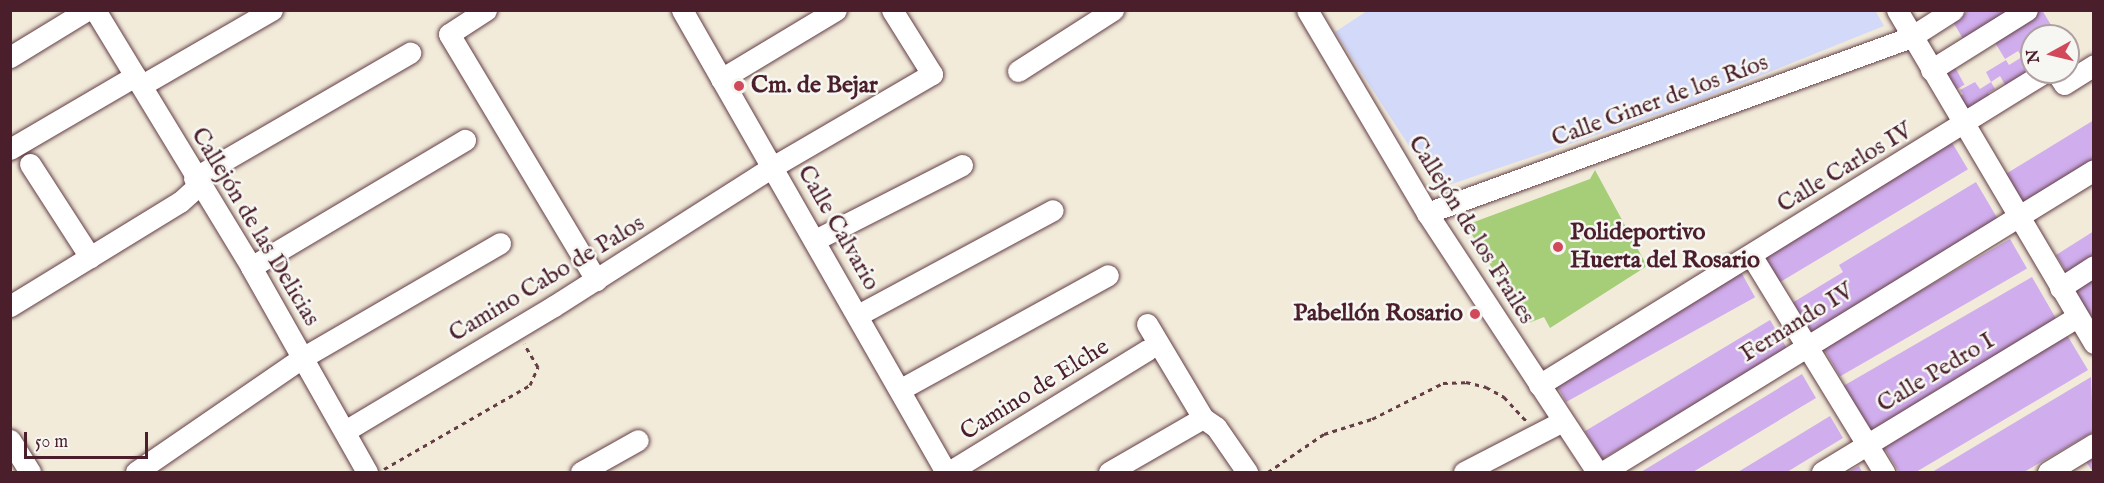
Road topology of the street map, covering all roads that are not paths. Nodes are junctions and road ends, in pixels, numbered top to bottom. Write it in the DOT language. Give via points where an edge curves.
graph roads {
  1 [pos="87,10"];
  2 [pos="95,10"];
  3 [pos="272,10"];
  4 [pos="486,10"];
  5 [pos="682,10"];
  6 [pos="836,10"];
  7 [pos="892,10"];
  8 [pos="1113,10"];
  9 [pos="1307,10"];
  10 [pos="1897,10"];
  11 [pos="1953,10"];
  12 [pos="2027,10"];
  13 [pos="1911,37"];
  14 [pos="410,53"];
  15 [pos="10,57"];
  16 [pos="2094,65"];
  17 [pos="1931,70"];
  18 [pos="1018,72"];
  19 [pos="2080,74"];
  20 [pos="721,79"];
  21 [pos="139,80"];
  22 [pos="2027,84"];
  23 [pos="1963,126"];
  24 [pos="465,140"];
  25 [pos="10,149"];
  26 [pos="30,164"];
  27 [pos="962,165"];
  28 [pos="774,166"];
  29 [pos="2094,171"];
  30 [pos="196,181"];
  31 [pos="1053,210"];
  32 [pos="1427,213"];
  33 [pos="2018,218"];
  34 [pos="815,240"];
  35 [pos="500,243"];
  36 [pos="1751,255"];
  37 [pos="90,257"];
  38 [pos="2094,266"];
  39 [pos="251,267"];
  40 [pos="1108,275"];
  41 [pos="596,280"];
  42 [pos="2060,288"];
  43 [pos="10,306"];
  44 [pos="858,315"];
  45 [pos="2077,317"];
  46 [pos="1147,324"];
  47 [pos="2093,342"];
  48 [pos="1807,346"];
  49 [pos="1147,350"];
  50 [pos="302,358"];
  51 [pos="1539,385"];
  52 [pos="901,389"];
  53 [pos="1203,418"];
  54 [pos="1563,420"];
  55 [pos="345,431"];
  56 [pos="10,440"];
  57 [pos="638,440"];
  58 [pos="2094,444"];
  59 [pos="1867,445"];
  60 [pos="30,472"];
  61 [pos="136,472"];
  62 [pos="367,472"];
  63 [pos="581,472"];
  64 [pos="948,472"];
  65 [pos="1109,472"];
  66 [pos="1247,472"];
  67 [pos="1468,472"];
  68 [pos="1597,472"];
  69 [pos="1603,472"];
  70 [pos="1822,472"];
  71 [pos="1884,472"];
  72 [pos="2048,472"];
  1 -- 15 [label="street"];
  2 -- 21 [label="street, Callejón de las Delicias"];
  3 -- 21 [label="street"];
  4 -- 41 [label="street" via="449,34"];
  5 -- 20 [label="street, Calle Calvario"];
  6 -- 20 [label="street"];
  7 -- 28 [label="street, Camino Cabo de Palos" via="933,74"];
  8 -- 18 [label="street"];
  9 -- 32 [label="street, Callejón de los Frailes"];
  10 -- 13 [label="street"];
  11 -- 13 [label="street, Calle Giner de los Ríos"];
  12 -- 17 [label="street"];
  13 -- 17 [label="street"];
  13 -- 32 [label="street, Calle Giner de los Ríos"];
  14 -- 30 [label="street"];
  16 -- 19 [label="street"];
  17 -- 23 [label="street"];
  20 -- 28 [label="street, Calle Calvario"];
  21 -- 25 [label="street"];
  21 -- 30 [label="street, Callejón de las Delicias"];
  22 -- 23 [label="street, Calle Carlos IV"];
  23 -- 33 [label="street"];
  23 -- 36 [label="street, Calle Carlos IV"];
  24 -- 39 [label="street"];
  26 -- 37 [label="street"];
  27 -- 34 [label="street"];
  28 -- 34 [label="street, Calle Calvario"];
  28 -- 41 [label="street, Camino Cabo de Palos"];
  29 -- 33 [label="street, Fernando IV"];
  30 -- 37 [label="street" via="180,202"];
  30 -- 39 [label="street, Callejón de las Delicias"];
  31 -- 44 [label="street"];
  32 -- 51 [label="street, Callejón de los Frailes"];
  33 -- 42 [label="street"];
  33 -- 48 [label="street, Fernando IV"];
  34 -- 44 [label="street, Calle Calvario"];
  35 -- 50 [label="street"];
  36 -- 48 [label="street"];
  36 -- 51 [label="street, Calle Carlos IV"];
  37 -- 43 [label="street"];
  38 -- 42 [label="street"];
  39 -- 50 [label="street, Callejón de las Delicias"];
  40 -- 52 [label="street"];
  41 -- 55 [label="street, Camino Cabo de Palos"];
  42 -- 45 [label="street"];
  44 -- 52 [label="street, Calle Calvario"];
  45 -- 47 [label="street"];
  45 -- 59 [label="street, Calle Pedro I"];
  46 -- 53 [label="street"];
  48 -- 59 [label="street"];
  48 -- 69 [label="street, Fernando IV"];
  49 -- 64 [label="street, Camino de Elche"];
  50 -- 55 [label="street, Callejón de las Delicias"];
  50 -- 61 [label="street"];
  51 -- 54 [label="street, Callejón de los Frailes"];
  52 -- 64 [label="street, Calle Calvario"];
  53 -- 65 [label="street"];
  53 -- 66 [label="street" via="1216,427"];
  54 -- 67 [label="street"];
  54 -- 68 [label="street, Callejón de los Frailes"];
  55 -- 62 [label="street, Callejón de las Delicias"];
  56 -- 60 [label="street"];
  57 -- 63 [label="street"];
  58 -- 72 [label="street"];
  59 -- 70 [label="street, Calle Pedro I"];
  59 -- 71 [label="street"];
}
